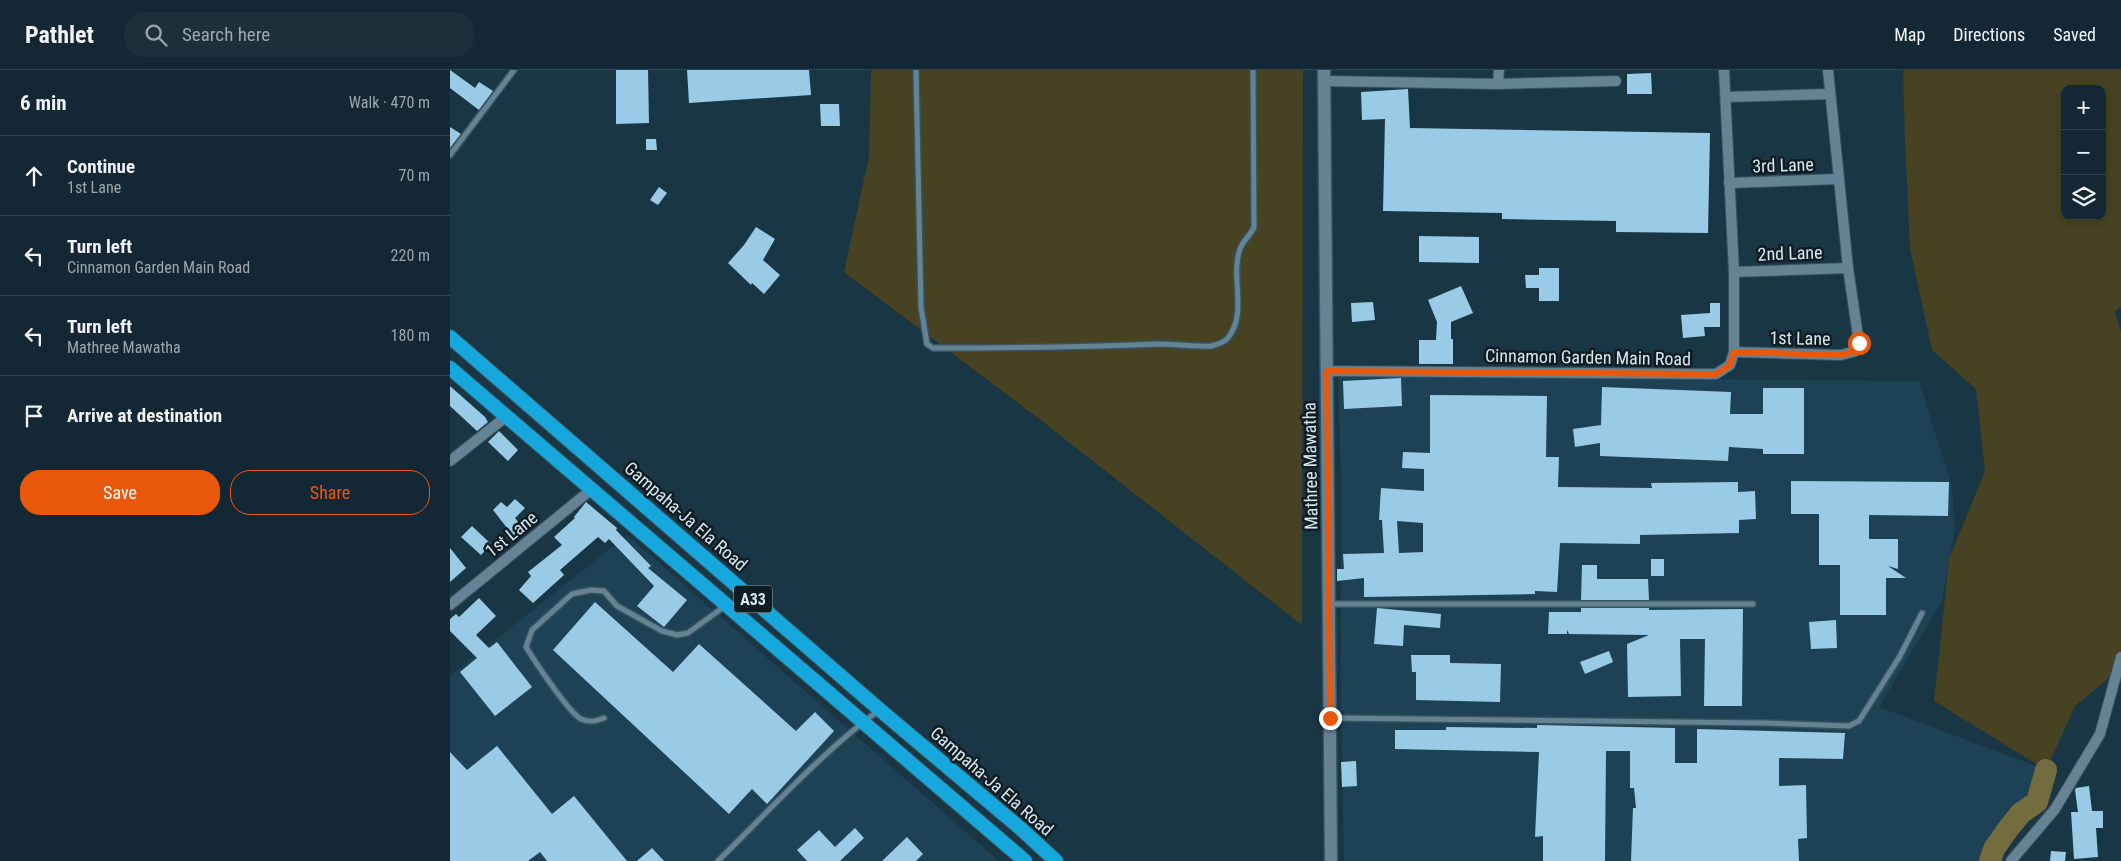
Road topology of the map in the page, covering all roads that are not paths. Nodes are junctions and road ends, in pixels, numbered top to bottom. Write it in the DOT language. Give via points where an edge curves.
graph roads {
  1 [pos="514,70"];
  2 [pos="916,70"];
  3 [pos="1253,70"];
  4 [pos="1499,70"];
  5 [pos="1724,70"];
  6 [pos="1828,70"];
  7 [pos="1324,76"];
  8 [pos="1616,81"];
  9 [pos="1498,84"];
  10 [pos="1830,94"];
  11 [pos="1726,97"];
  12 [pos="450,155"];
  13 [pos="1838,179"];
  14 [pos="1729,183"];
  15 [pos="1848,268"];
  16 [pos="1734,272"];
  17 [pos="450,337"];
  18 [pos="1734,352"];
  19 [pos="450,368"];
  20 [pos="1327,371"];
  21 [pos="507,416"];
  22 [pos="450,462"];
  23 [pos="592,489"];
  24 [pos="727,604"];
  25 [pos="1329,604"];
  26 [pos="1754,604"];
  27 [pos="450,605"];
  28 [pos="1922,613"];
  29 [pos="2121,657"];
  30 [pos="880,710"];
  31 [pos="604,718"];
  32 [pos="1330,718"];
  33 [pos="864,722"];
  34 [pos="718,861"];
  35 [pos="1025,861"];
  36 [pos="1056,861"];
  37 [pos="1331,861"];
  38 [pos="2011,861"];
  1 -- 12 [label="lane"];
  2 -- 3 [label="lane" via="921,307 927,344 933,348 1068,348 1172,344 1212,346 1226,340 1232,332 1238,313 1240,249 1254,226"];
  4 -- 9 [label="street"];
  5 -- 11 [label="street"];
  6 -- 10 [label="street"];
  7 -- 9 [label="street"];
  7 -- 20 [label="street, Mathree Mawatha"];
  8 -- 9 [label="street"];
  10 -- 11 [label="street"];
  10 -- 13 [label="street"];
  11 -- 14 [label="street"];
  13 -- 14 [label="street, 3rd Lane"];
  13 -- 15 [label="street"];
  14 -- 16 [label="street"];
  15 -- 16 [label="street, 2nd Lane"];
  15 -- 18 [label="street, 1st Lane" via="1859,343 1856,351 1841,355"];
  16 -- 18 [label="street"];
  17 -- 30 [label="highway, Gampaha-Ja Ela Road / A33"];
  18 -- 20 [label="street, Cinnamon Garden Main Road" via="1730,365 1716,374"];
  19 -- 21 [label="highway, A33"];
  20 -- 25 [label="street, Mathree Mawatha"];
  21 -- 22 [label="street"];
  21 -- 23 [label="highway, A33"];
  23 -- 24 [label="highway, A33"];
  23 -- 27 [label="street, 1st Lane"];
  24 -- 31 [label="lane" via="688,633 677,635 648,625 617,606 604,591 591,590 572,594 532,630 526,647 540,671 580,719 593,722"];
  24 -- 33 [label="highway, A33"];
  25 -- 26 [label="lane"];
  25 -- 32 [label="street, Mathree Mawatha"];
  28 -- 32 [label="lane" via="1900,656 1859,721 1850,726"];
  29 -- 38 [label="street" via="2100,734 2055,809"];
  30 -- 33 [label="lane"];
  30 -- 36 [label="highway, Gampaha-Ja Ela Road / A33"];
  32 -- 37 [label="street, Mathree Mawatha"];
  33 -- 34 [label="lane"];
  33 -- 35 [label="highway, A33"];
}
